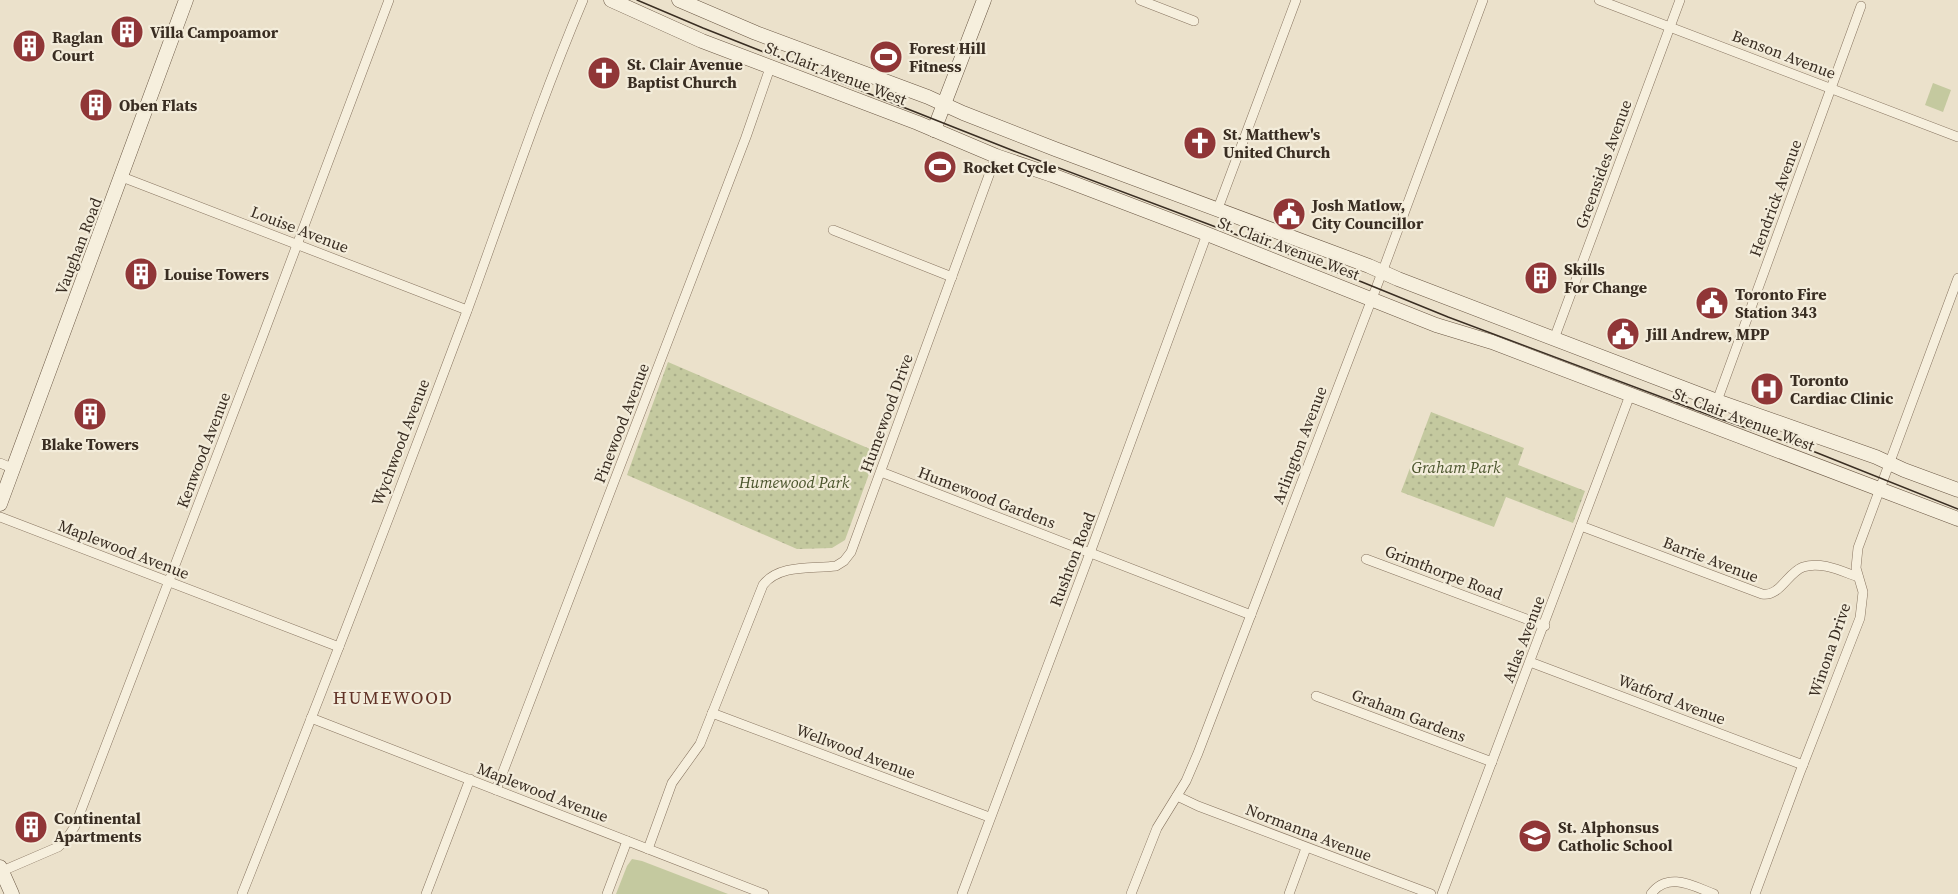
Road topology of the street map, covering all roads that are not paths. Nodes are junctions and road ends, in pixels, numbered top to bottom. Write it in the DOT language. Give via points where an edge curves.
graph roads {
  1 [pos="186,0"];
  2 [pos="389,0"];
  3 [pos="583,0"];
  4 [pos="611,0"];
  5 [pos="679,0"];
  6 [pos="984,0"];
  7 [pos="1140,0"];
  8 [pos="1296,0"];
  9 [pos="1483,0"];
  10 [pos="1599,0"];
  11 [pos="1680,0"];
  12 [pos="627,4"];
  13 [pos="1861,6"];
  14 [pos="1194,21"];
  15 [pos="1670,28"];
  16 [pos="771,65"];
  17 [pos="1831,88"];
  18 [pos="945,104"];
  19 [pos="934,130"];
  20 [pos="1958,137"];
  21 [pos="996,156"];
  22 [pos="122,177"];
  23 [pos="1217,211"];
  24 [pos="833,230"];
  25 [pos="1207,234"];
  26 [pos="297,244"];
  27 [pos="1382,273"];
  28 [pos="952,277"];
  29 [pos="1958,278"];
  30 [pos="1372,298"];
  31 [pos="467,310"];
  32 [pos="1554,339"];
  33 [pos="1630,395"];
  34 [pos="1717,401"];
  35 [pos="1889,463"];
  36 [pos="6,466"];
  37 [pos="881,472"];
  38 [pos="1880,489"];
  39 [pos="1958,490"];
  40 [pos="0,504"];
  41 [pos="0,517"];
  42 [pos="1958,519"];
  43 [pos="1581,526"];
  44 [pos="1090,553"];
  45 [pos="1366,559"];
  46 [pos="1858,577"];
  47 [pos="168,582"];
  48 [pos="1251,615"];
  49 [pos="1545,626"];
  50 [pos="339,647"];
  51 [pos="1530,662"];
  52 [pos="1316,696"];
  53 [pos="712,712"];
  54 [pos="311,718"];
  55 [pos="1491,762"];
  56 [pos="1803,765"];
  57 [pos="470,779"];
  58 [pos="496,790"];
  59 [pos="1178,796"];
  60 [pos="989,817"];
  61 [pos="627,841"];
  62 [pos="1306,848"];
  63 [pos="648,849"];
  64 [pos="1,870"];
  65 [pos="12,894"];
  66 [pos="242,894"];
  67 [pos="426,894"];
  68 [pos="607,894"];
  69 [pos="764,894"];
  70 [pos="962,894"];
  71 [pos="1131,894"];
  72 [pos="1289,894"];
  73 [pos="1431,894"];
  74 [pos="1442,894"];
  75 [pos="1651,894"];
  76 [pos="1714,894"];
  77 [pos="1755,894"];
  1 -- 22 [label="main road, Vaughan Road"];
  2 -- 26 [label="street, Kenwood Avenue"];
  3 -- 31 [label="street, Wychwood Avenue"];
  4 -- 12 [label="main road, St. Clair Avenue West"];
  5 -- 18 [label="main road, St. Clair Avenue West"];
  6 -- 18 [label="main road"];
  7 -- 14 [label="street"];
  8 -- 23 [label="street"];
  9 -- 27 [label="street, Arlington Avenue"];
  10 -- 15 [label="street, Benson Avenue"];
  11 -- 15 [label="street, Greensides Avenue"];
  12 -- 16 [label="main road, St. Clair Avenue West" via="704,41"];
  13 -- 17 [label="street, Hendrick Avenue"];
  15 -- 17 [label="street, Benson Avenue"];
  15 -- 32 [label="street, Greensides Avenue"];
  16 -- 19 [label="main road, St. Clair Avenue West"];
  16 -- 58 [label="street, Pinewood Avenue"];
  17 -- 20 [label="street, Benson Avenue"];
  17 -- 34 [label="street, Hendrick Avenue"];
  18 -- 19 [label="main road"];
  18 -- 23 [label="main road, St. Clair Avenue West"];
  19 -- 21 [label="main road, St. Clair Avenue West"];
  21 -- 25 [label="main road, St. Clair Avenue West"];
  21 -- 28 [label="street, Humewood Drive"];
  22 -- 26 [label="street, Louise Avenue"];
  22 -- 36 [label="main road, Vaughan Road"];
  23 -- 27 [label="main road, St. Clair Avenue West"];
  24 -- 28 [label="street"];
  25 -- 30 [label="main road, St. Clair Avenue West"];
  25 -- 44 [label="street, Rushton Road"];
  26 -- 31 [label="street, Louise Avenue"];
  26 -- 47 [label="street, Kenwood Avenue"];
  27 -- 30 [label="street, Arlington Avenue"];
  27 -- 32 [label="main road, St. Clair Avenue West"];
  28 -- 37 [label="street, Humewood Drive"];
  29 -- 35 [label="street, Winona Drive"];
  30 -- 33 [label="main road, St. Clair Avenue West"];
  30 -- 48 [label="street, Arlington Avenue"];
  31 -- 50 [label="street, Wychwood Avenue"];
  32 -- 34 [label="main road, St. Clair Avenue West"];
  33 -- 38 [label="main road, St. Clair Avenue West"];
  33 -- 43 [label="street, Atlas Avenue"];
  34 -- 35 [label="main road, St. Clair Avenue West"];
  35 -- 38 [label="street, Winona Drive"];
  35 -- 39 [label="main road, St. Clair Avenue West"];
  36 -- 40 [label="main road, Vaughan Road"];
  37 -- 44 [label="street, Humewood Gardens"];
  37 -- 53 [label="street, Humewood Drive" via="848,557 836,566 780,572 767,579"];
  38 -- 42 [label="main road, St. Clair Avenue West"];
  38 -- 46 [label="street, Winona Drive" via="1856,555"];
  41 -- 47 [label="street, Maplewood Avenue"];
  43 -- 46 [label="street, Barrie Avenue" via="1766,595 1776,591 1797,570 1810,566"];
  43 -- 49 [label="street, Atlas Avenue"];
  44 -- 48 [label="street, Humewood Gardens"];
  44 -- 60 [label="street, Rushton Road"];
  45 -- 49 [label="street, Grimthorpe Road"];
  46 -- 56 [label="street, Winona Drive" via="1863,592 1860,618"];
  47 -- 50 [label="street, Maplewood Avenue"];
  47 -- 64 [label="street, Kenwood Avenue" via="71,834 58,847"];
  48 -- 59 [label="street, Arlington Avenue"];
  49 -- 51 [label="street, Atlas Avenue"];
  50 -- 54 [label="street, Wychwood Avenue"];
  51 -- 55 [label="street, Atlas Avenue"];
  51 -- 56 [label="street, Watford Avenue"];
  52 -- 55 [label="street, Graham Gardens"];
  53 -- 60 [label="street, Wellwood Avenue"];
  53 -- 63 [label="street, Humewood Drive" via="697,749 672,783"];
  54 -- 57 [label="street, Maplewood Avenue"];
  54 -- 66 [label="street, Wychwood Avenue"];
  55 -- 74 [label="street, Atlas Avenue"];
  56 -- 77 [label="street, Winona Drive"];
  57 -- 58 [label="street, Maplewood Avenue"];
  57 -- 67 [label="street"];
  58 -- 61 [label="street, Maplewood Avenue"];
  59 -- 62 [label="street, Normanna Avenue"];
  59 -- 71 [label="street, Arlington Avenue" via="1165,811"];
  60 -- 70 [label="street, Rushton Road"];
  61 -- 63 [label="street, Maplewood Avenue"];
  61 -- 68 [label="street"];
  62 -- 72 [label="street"];
  62 -- 73 [label="street, Normanna Avenue"];
  63 -- 69 [label="street, Maplewood Avenue"];
  64 -- 65 [label="main road"];
  75 -- 76 [label="street" via="1665,883 1681,881"];
}
